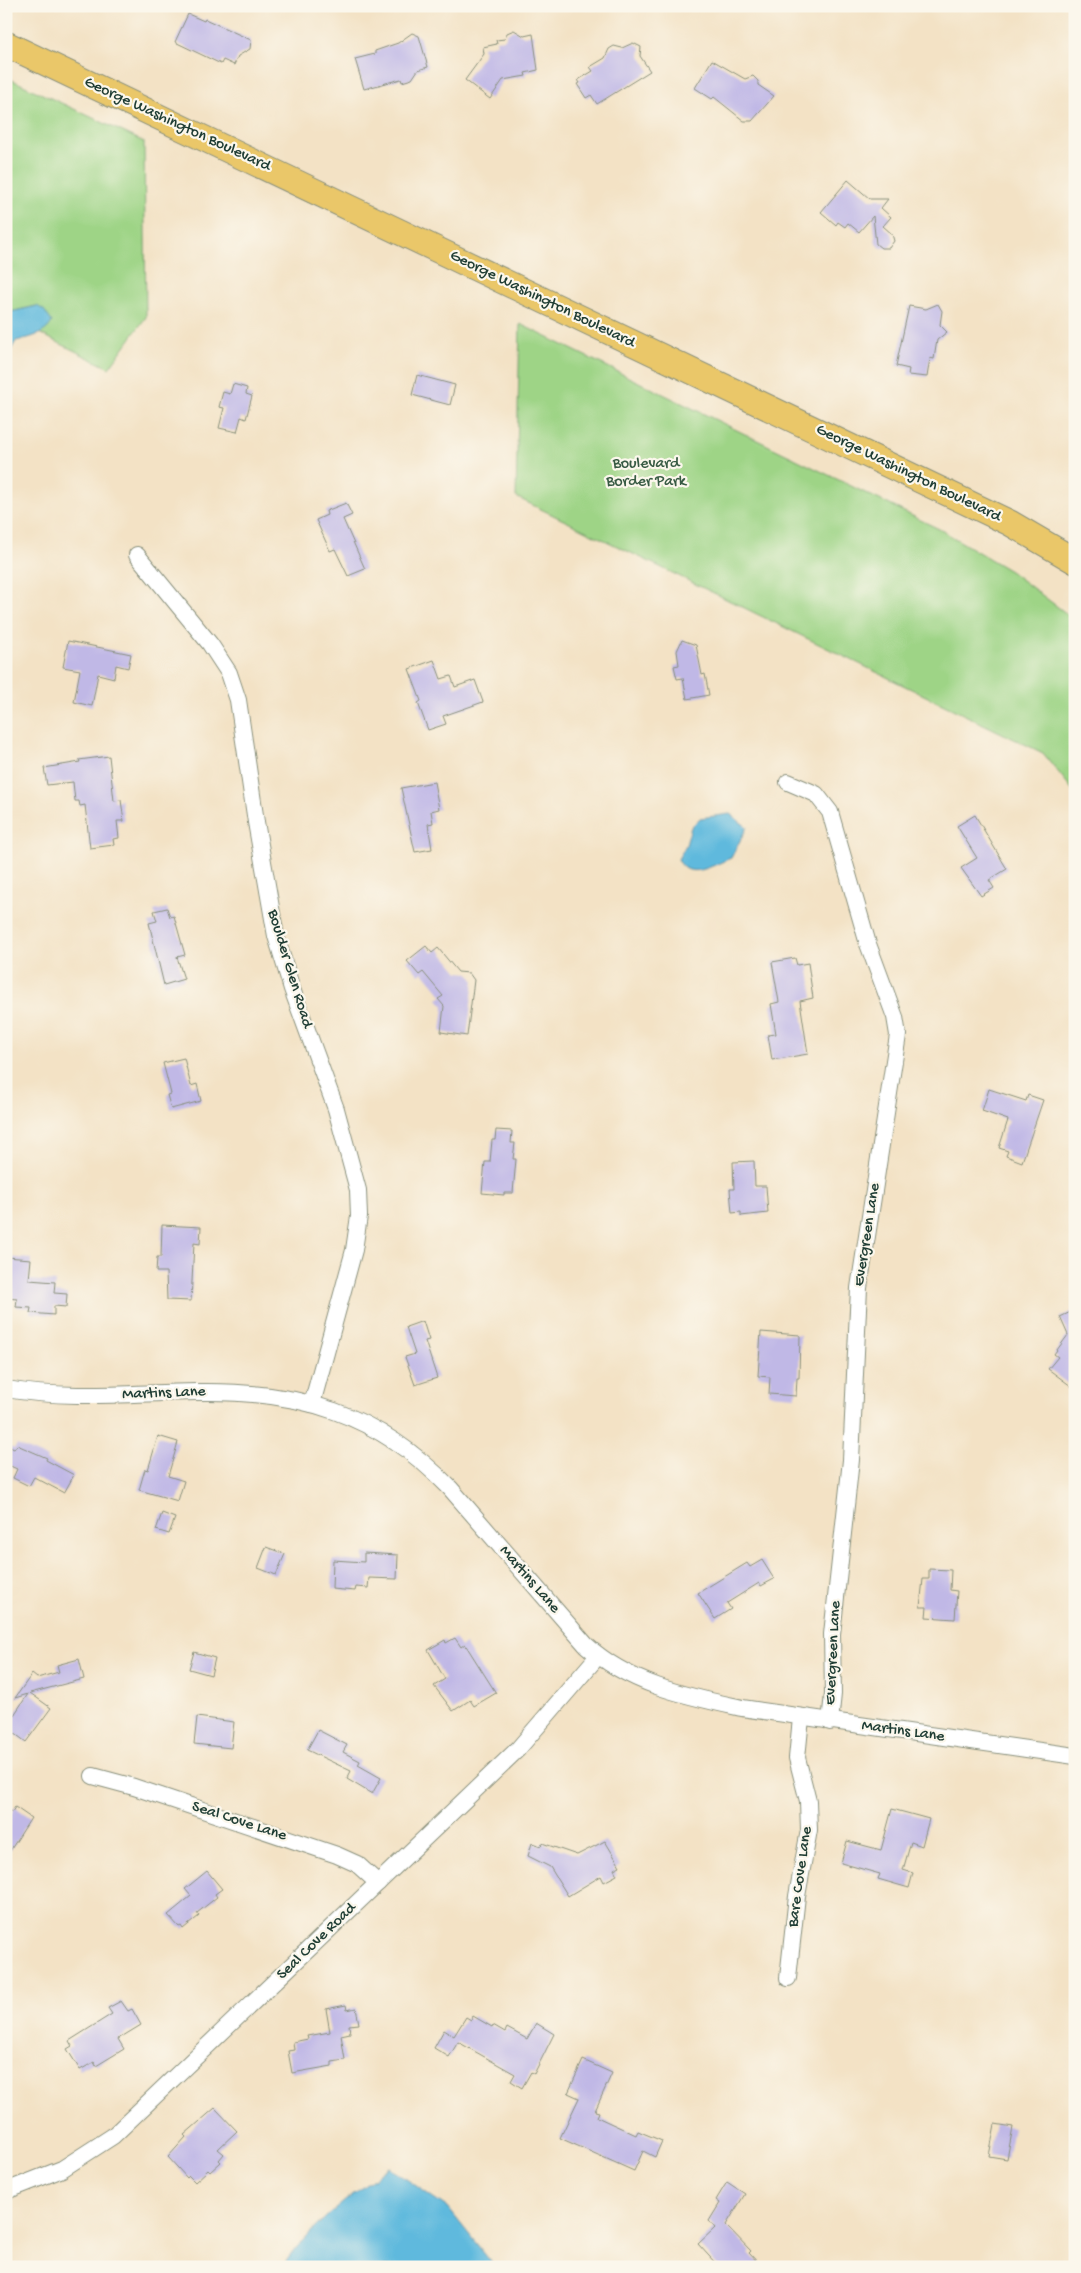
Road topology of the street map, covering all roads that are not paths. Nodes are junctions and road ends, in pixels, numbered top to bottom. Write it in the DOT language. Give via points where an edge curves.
graph roads {
  1 [pos="6,44"];
  2 [pos="137,555"];
  3 [pos="1075,561"];
  4 [pos="788,782"];
  5 [pos="6,1389"];
  6 [pos="312,1404"];
  7 [pos="598,1656"];
  8 [pos="801,1718"];
  9 [pos="830,1722"];
  10 [pos="1075,1756"];
  11 [pos="93,1776"];
  12 [pos="378,1883"];
  13 [pos="788,1978"];
  14 [pos="6,2191"];
  1 -- 3 [label="main road, George Washington Boulevard" via="993,515"];
  2 -- 6 [label="street, Boulder Glen Road" via="210,644 232,682 238,700 276,936 292,989 339,1115 358,1190 360,1216 354,1250"];
  4 -- 9 [label="street, Evergreen Lane" via="816,794 830,812 898,1035 859,1288 851,1460 832,1634"];
  5 -- 6 [label="street, Martins Lane" via="77,1397 226,1392"];
  6 -- 7 [label="street, Martins Lane" via="346,1414 373,1427 429,1467"];
  7 -- 8 [label="street, Martins Lane" via="627,1675 665,1690"];
  7 -- 12 [label="street, Seal Cove Road" via="518,1749"];
  8 -- 9 [label="street, Martins Lane"];
  8 -- 13 [label="street, Bare Cove Lane" via="797,1758 808,1801 809,1830 797,1896"];
  9 -- 10 [label="street, Martins Lane"];
  11 -- 12 [label="street, Seal Cove Lane" via="337,1855 357,1864"];
  12 -- 14 [label="street, Seal Cove Road" via="113,2136 62,2169"];
}
